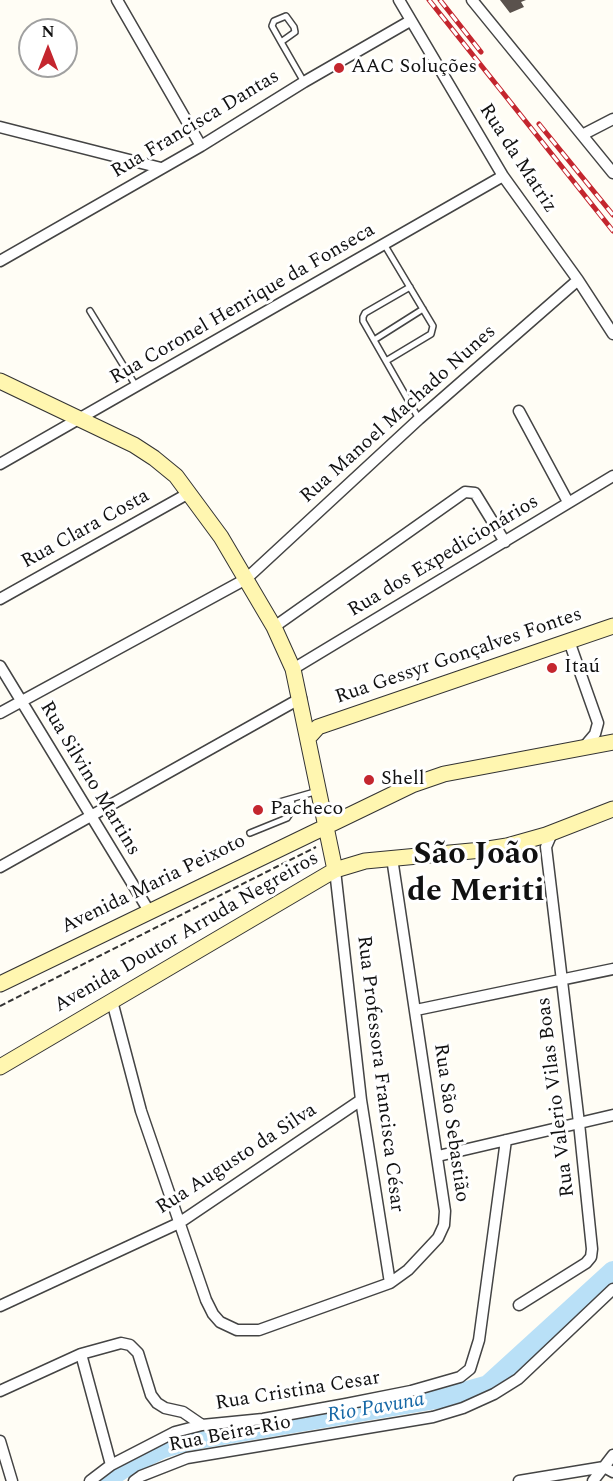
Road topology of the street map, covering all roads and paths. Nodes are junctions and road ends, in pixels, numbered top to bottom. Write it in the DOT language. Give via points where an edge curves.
graph roads {
  1 [pos="117,0"];
  2 [pos="399,0"];
  3 [pos="472,0"];
  4 [pos="410,21"];
  5 [pos="281,42"];
  6 [pos="304,82"];
  7 [pos="613,119"];
  8 [pos="0,127"];
  9 [pos="582,135"];
  10 [pos="201,146"];
  11 [pos="161,168"];
  12 [pos="613,172"];
  13 [pos="503,176"];
  14 [pos="384,244"];
  15 [pos="0,261"];
  16 [pos="578,280"];
  17 [pos="410,287"];
  18 [pos="423,309"];
  19 [pos="90,311"];
  20 [pos="613,334"];
  21 [pos="374,340"];
  22 [pos="386,361"];
  23 [pos="0,381"];
  24 [pos="136,386"];
  25 [pos="519,411"];
  26 [pos="80,419"];
  27 [pos="419,419"];
  28 [pos="0,464"];
  29 [pos="613,476"];
  30 [pos="189,493"];
  31 [pos="568,502"];
  32 [pos="506,542"];
  33 [pos="246,579"];
  34 [pos="0,599"];
  35 [pos="613,626"];
  36 [pos="274,627"];
  37 [pos="569,641"];
  38 [pos="0,666"];
  39 [pos="293,669"];
  40 [pos="301,698"];
  41 [pos="21,701"];
  42 [pos="0,713"];
  43 [pos="311,729"];
  44 [pos="613,742"];
  45 [pos="584,747"];
  46 [pos="318,791"];
  47 [pos="291,799"];
  48 [pos="276,803"];
  49 [pos="613,809"];
  50 [pos="90,817"];
  51 [pos="326,825"];
  52 [pos="250,833"];
  53 [pos="545,839"];
  54 [pos="329,841"];
  55 [pos="392,858"];
  56 [pos="0,867"];
  57 [pos="335,870"];
  58 [pos="149,911"];
  59 [pos="613,969"];
  60 [pos="561,980"];
  61 [pos="0,984"];
  62 [pos="112,1000"];
  63 [pos="0,1006"];
  64 [pos="416,1011"];
  65 [pos="0,1067"];
  66 [pos="361,1100"];
  67 [pos="613,1115"];
  68 [pos="579,1123"];
  69 [pos="506,1140"];
  70 [pos="438,1156"];
  71 [pos="179,1223"];
  72 [pos="390,1283"];
  73 [pos="613,1289"];
  74 [pos="519,1305"];
  75 [pos="0,1306"];
  76 [pos="81,1354"];
  77 [pos="0,1391"];
  78 [pos="202,1425"];
  79 [pos="1,1449"];
  80 [pos="613,1455"];
  81 [pos="111,1465"];
  82 [pos="609,1469"];
  83 [pos="12,1481"];
  84 [pos="90,1481"];
  85 [pos="134,1481"];
  86 [pos="519,1481"];
  87 [pos="593,1481"];
  1 -- 10 [label="street"];
  2 -- 4 [label="street, Rua da Matriz"];
  3 -- 9 [label="street"];
  4 -- 6 [label="street, Rua Francisca Dantas"];
  4 -- 13 [label="street, Rua da Matriz"];
  5 -- 5 [label="lane" via="272,22 286,16 295,32"];
  5 -- 6 [label="lane"];
  6 -- 10 [label="street, Rua Francisca Dantas"];
  7 -- 9 [label="street"];
  8 -- 11 [label="street"];
  9 -- 12 [label="street"];
  10 -- 11 [label="street, Rua Francisca Dantas"];
  11 -- 15 [label="street, Rua Francisca Dantas"];
  13 -- 14 [label="street, Rua Coronel Henrique da Fonseca"];
  13 -- 16 [label="street, Rua da Matriz"];
  14 -- 17 [label="lane"];
  14 -- 24 [label="street, Rua Coronel Henrique da Fonseca"];
  16 -- 20 [label="street, Rua da Matriz"];
  16 -- 27 [label="street, Rua Manoel Machado Nunes"];
  17 -- 18 [label="lane"];
  17 -- 21 [label="lane" via="365,313 363,321"];
  18 -- 21 [label="lane"];
  18 -- 22 [label="lane" via="433,326 431,334"];
  19 -- 24 [label="lane"];
  21 -- 22 [label="lane"];
  22 -- 27 [label="lane"];
  23 -- 26 [label="main road"];
  24 -- 26 [label="street, Rua Coronel Henrique da Fonseca"];
  25 -- 31 [label="street"];
  26 -- 28 [label="street, Rua Coronel Henrique da Fonseca"];
  26 -- 30 [label="main road" via="154,458"];
  27 -- 33 [label="street, Rua Manoel Machado Nunes"];
  29 -- 31 [label="street, Rua dos Expedicionários"];
  30 -- 33 [label="main road"];
  30 -- 34 [label="street, Rua Clara Costa"];
  31 -- 32 [label="street, Rua dos Expedicionários"];
  32 -- 36 [label="street" via="475,493 465,492"];
  32 -- 39 [label="street, Rua dos Expedicionários"];
  33 -- 36 [label="main road"];
  33 -- 41 [label="street, Rua Manoel Machado Nunes"];
  35 -- 37 [label="main road, Rua Gessyr Gonçalves Fontes"];
  36 -- 39 [label="main road"];
  37 -- 43 [label="main road, Rua Gessyr Gonçalves Fontes"];
  37 -- 45 [label="street" via="598,723"];
  38 -- 41 [label="street, Rua Silvino Martins"];
  39 -- 40 [label="main road"];
  40 -- 43 [label="main road"];
  40 -- 50 [label="street"];
  41 -- 42 [label="street, Rua Manoel Machado Nunes"];
  41 -- 50 [label="street, Rua Silvino Martins"];
  43 -- 46 [label="main road"];
  44 -- 45 [label="main road, Avenida Maria Peixoto"];
  45 -- 51 [label="main road, Avenida Maria Peixoto" via="444,774 412,784"];
  46 -- 47 [label="lane"];
  46 -- 51 [label="main road"];
  47 -- 48 [label="lane"];
  47 -- 52 [label="lane" via="293,809 287,818"];
  49 -- 53 [label="main road, Avenida Doutor Arruda Negreiros"];
  50 -- 56 [label="street"];
  50 -- 58 [label="street, Rua Silvino Martins"];
  51 -- 54 [label="main road"];
  51 -- 58 [label="main road, Avenida Maria Peixoto"];
  53 -- 55 [label="main road, Avenida Doutor Arruda Negreiros" via="482,850"];
  53 -- 60 [label="street, Rua Valerio Vilas Boas"];
  54 -- 57 [label="main road"];
  54 -- 63 [label="path"];
  55 -- 57 [label="main road, Avenida Doutor Arruda Negreiros"];
  55 -- 64 [label="street, Rua São Sebastião"];
  57 -- 62 [label="main road, Avenida Doutor Arruda Negreiros"];
  57 -- 66 [label="street, Rua Professora Francisca César"];
  58 -- 61 [label="main road, Avenida Maria Peixoto"];
  59 -- 60 [label="street"];
  60 -- 64 [label="street"];
  60 -- 68 [label="street, Rua Valerio Vilas Boas"];
  62 -- 65 [label="main road, Avenida Doutor Arruda Negreiros"];
  62 -- 71 [label="street, Rua São Sebastião" via="141,1111"];
  64 -- 70 [label="street, Rua São Sebastião"];
  66 -- 71 [label="street, Rua Augusto da Silva"];
  66 -- 72 [label="street, Rua Professora Francisca César"];
  67 -- 68 [label="street"];
  68 -- 69 [label="street"];
  68 -- 74 [label="street, Rua Valerio Vilas Boas" via="591,1257"];
  69 -- 70 [label="street"];
  69 -- 78 [label="street, Rua Cristina Cesar" via="479,1340 470,1368 460,1377 411,1391 263,1419"];
  70 -- 72 [label="street, Rua São Sebastião" via="444,1225 426,1252"];
  71 -- 72 [label="street, Rua São Sebastião" via="213,1314 237,1330 259,1330"];
  71 -- 75 [label="street, Rua Augusto da Silva"];
  73 -- 85 [label="street, Rua Beira-Rio" via="518,1379 464,1408 433,1417 188,1458"];
  76 -- 77 [label="street, Rua Cristina Cesar"];
  76 -- 78 [label="street, Rua Cristina Cesar" via="109,1345 130,1345 138,1353 157,1403 183,1412"];
  76 -- 81 [label="street"];
  78 -- 81 [label="street" via="175,1432"];
  79 -- 83 [label="street"];
  80 -- 82 [label="street"];
  81 -- 84 [label="street"];
  82 -- 86 [label="street"];
  82 -- 87 [label="street"];
}
